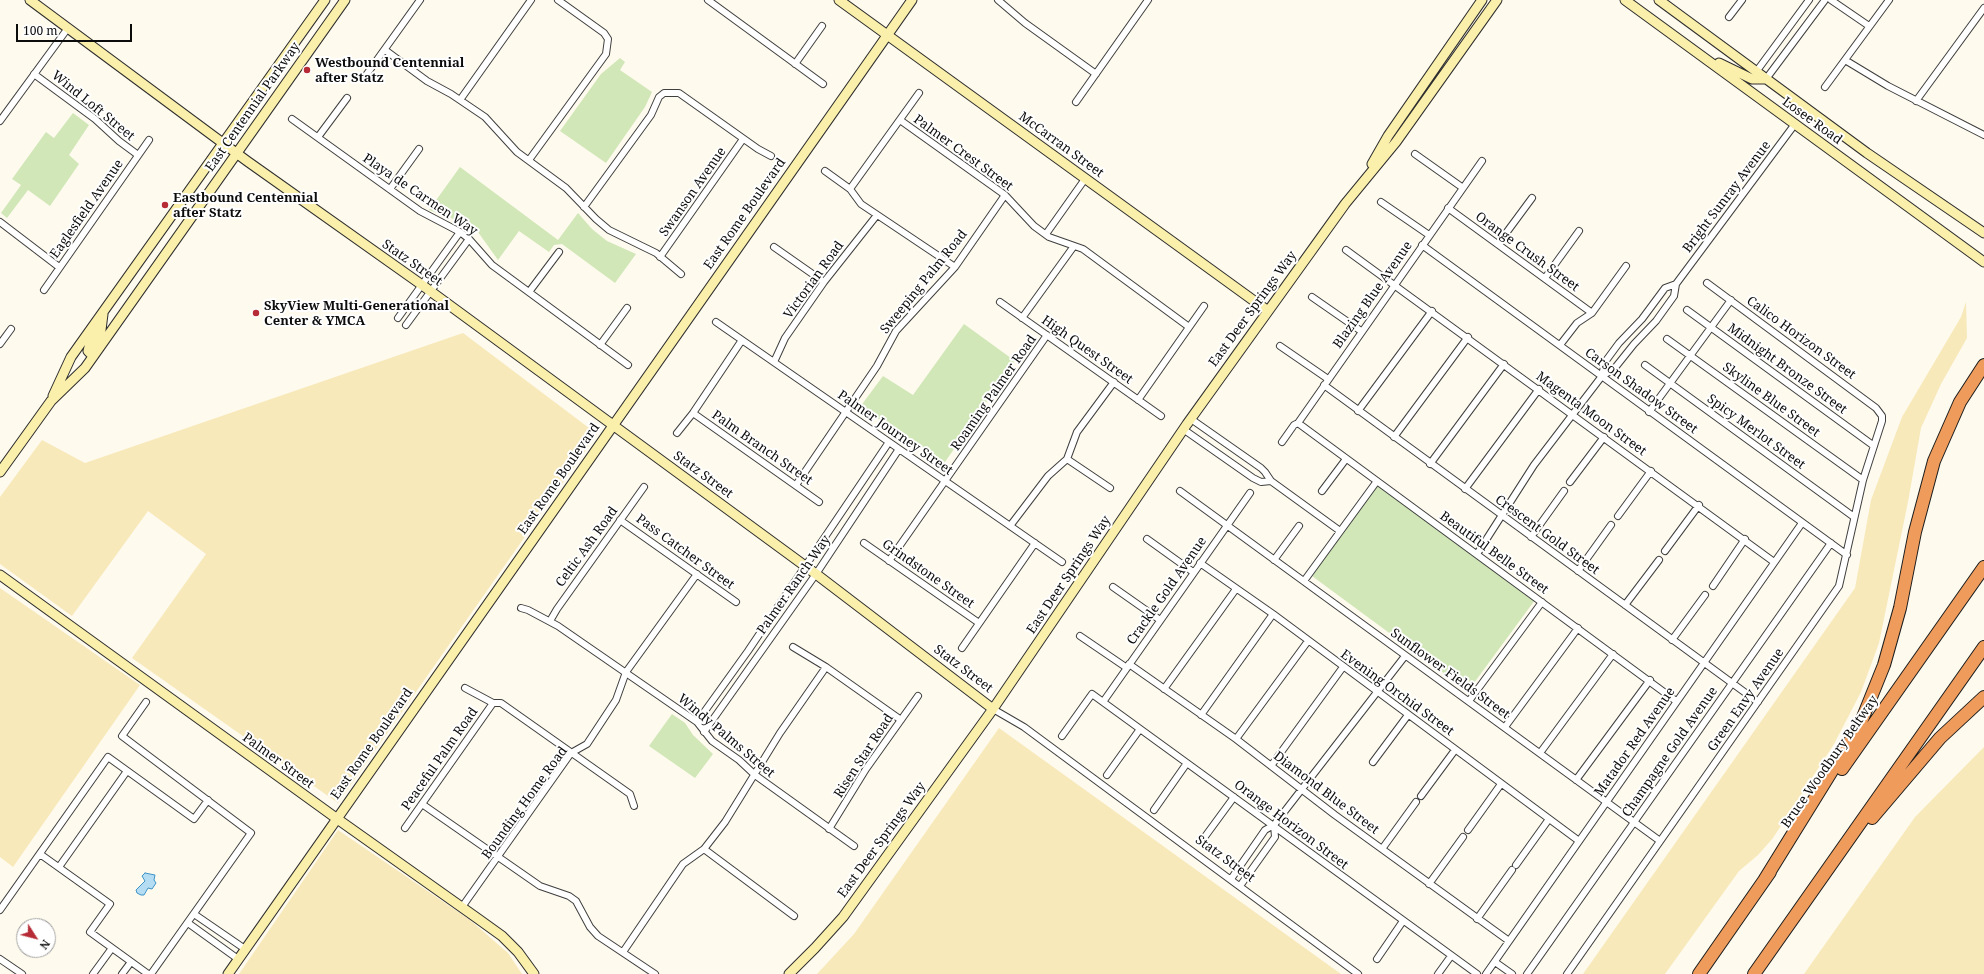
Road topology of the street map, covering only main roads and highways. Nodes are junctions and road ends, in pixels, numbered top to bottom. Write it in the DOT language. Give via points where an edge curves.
graph roads {
  1 [pos="1984,365"];
  2 [pos="1984,566"];
  3 [pos="1984,647"];
  4 [pos="1984,697"];
  5 [pos="1824,875"];
  6 [pos="1765,879"];
  7 [pos="1699,974"];
  8 [pos="1754,974"];
  1 -- 6 [label="highway" via="1960,402 1934,461 1884,665 1859,727"];
  2 -- 6 [label="highway, Bruce Woodbury Beltway"];
  3 -- 5 [label="highway"];
  4 -- 5 [label="highway" via="1940,738"];
  5 -- 8 [label="highway"];
  6 -- 7 [label="highway, Bruce Woodbury Beltway"];
}
